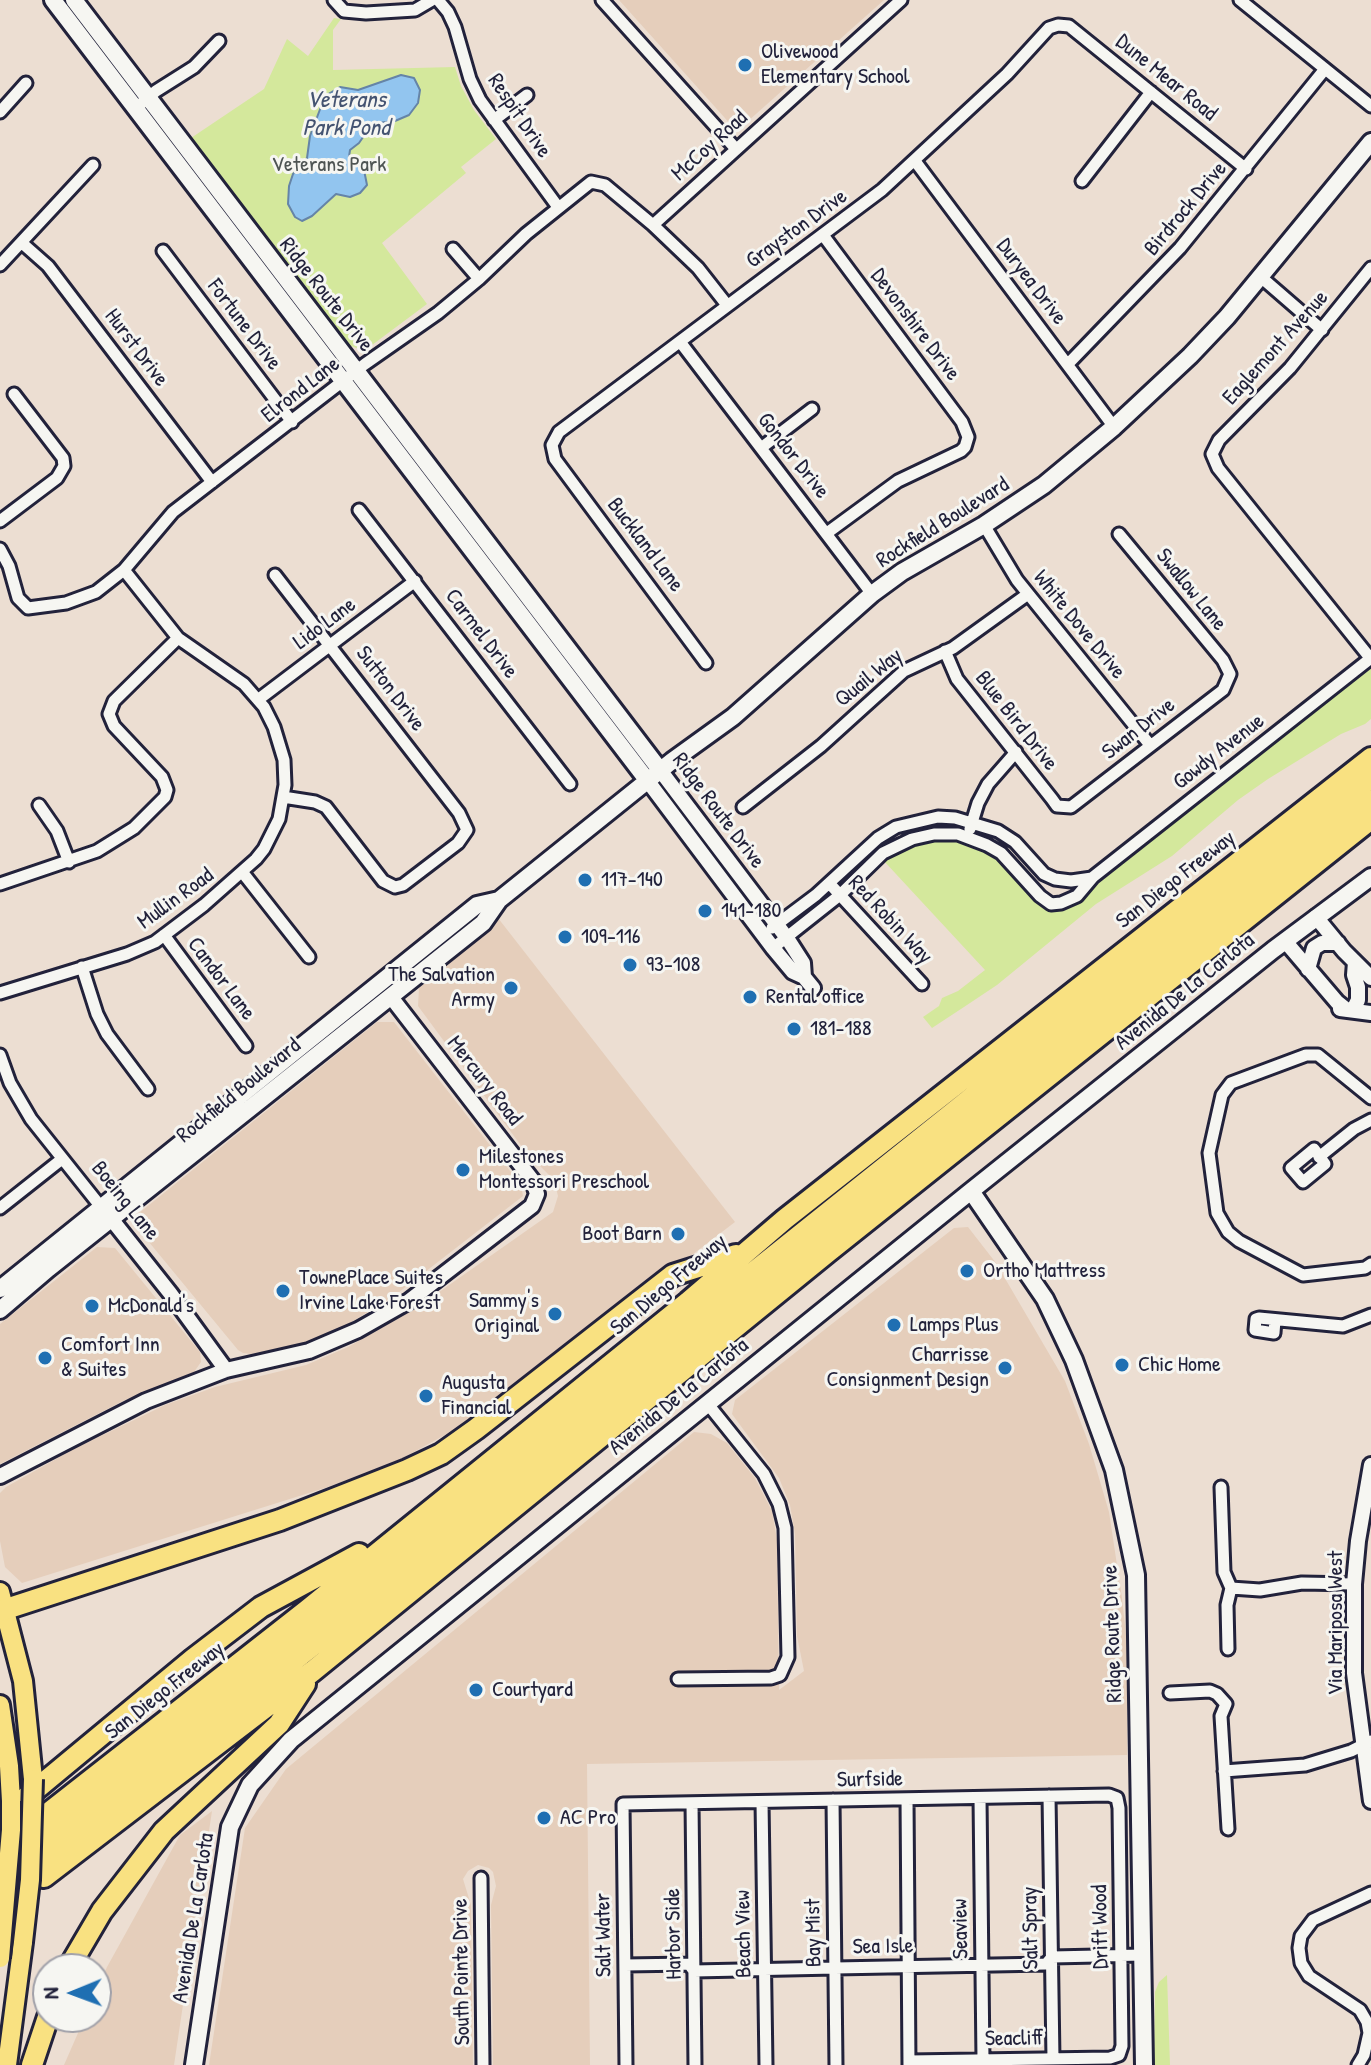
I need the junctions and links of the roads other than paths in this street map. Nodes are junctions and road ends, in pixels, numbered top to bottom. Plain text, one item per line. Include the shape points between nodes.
1 (53, 0) edge
2 (334, 0) edge
3 (435, 0) edge
4 (602, 0) edge
5 (901, 0) edge
6 (1240, 0) edge
7 (75, 5) edge
8 (1058, 25) joint
9 (219, 41) dead end
10 (1325, 69) junction
11 (26, 83) dead end
12 (1151, 92) junction
13 (527, 95) dead end
14 (142, 104) junction
15 (1371, 106) edge
16 (0, 112) edge
17 (494, 120) junction
18 (1371, 142) edge
19 (736, 149) junction
20 (915, 161) junction
21 (93, 165) dead end
22 (1246, 169) junction
23 (1082, 181) dead end
24 (558, 207) junction
25 (653, 225) junction
26 (823, 235) junction
27 (22, 243) junction
28 (453, 249) dead end
29 (163, 251) dead end
30 (0, 265) edge
31 (1370, 271) edge
32 (1262, 278) junction
33 (479, 279) junction
34 (727, 305) junction
35 (1322, 330) junction
36 (681, 343) junction
37 (1068, 364) junction
38 (351, 376) junction
39 (14, 394) dead end
40 (812, 409) dead end
41 (292, 422) junction
42 (1114, 427) junction
43 (761, 448) junction
44 (552, 452) joint
45 (212, 482) junction
46 (359, 510) dead end
47 (0, 521) edge
48 (984, 525) junction
49 (827, 533) junction
50 (1119, 534) dead end
51 (0, 549) edge
52 (124, 570) junction
53 (275, 575) dead end
54 (415, 581) junction
55 (872, 594) junction
56 (1028, 594) junction
57 (178, 638) junction
58 (331, 645) junction
59 (945, 651) junction
60 (1371, 658) edge
61 (706, 663) dead end
62 (1230, 674) joint
63 (259, 699) junction
64 (1150, 745) junction
65 (1016, 752) junction
66 (1371, 758) edge
67 (654, 775) junction
68 (1371, 778) edge
69 (570, 784) dead end
70 (283, 797) junction
71 (1371, 801) edge
72 (39, 805) dead end
73 (743, 807) dead end
74 (1064, 808) joint
75 (1371, 819) edge
76 (972, 822) junction
77 (968, 836) junction
78 (69, 862) junction
79 (243, 873) junction
80 (1093, 877) junction
81 (1371, 877) edge
82 (829, 883) junction
83 (0, 884) edge
84 (840, 895) junction
85 (499, 900) junction
86 (1316, 917) junction
87 (777, 925) junction
88 (164, 935) junction
89 (763, 935) junction
90 (787, 938) junction
91 (1285, 941) junction
92 (1338, 943) junction
93 (773, 948) junction
94 (309, 957) dead end
95 (1355, 962) junction
96 (82, 967) junction
97 (1311, 972) junction
98 (391, 975) junction
99 (1371, 978) edge
100 (922, 984) dead end
101 (0, 993) edge
102 (391, 997) junction
103 (1350, 1010) junction
104 (1371, 1013) edge
105 (246, 1046) dead end
106 (0, 1055) edge
107 (5, 1085) edge
108 (148, 1089) dead end
109 (1371, 1098) edge
110 (1371, 1120) edge
111 (1319, 1157) dead end
112 (62, 1159) junction
113 (971, 1191) junction
114 (0, 1208) edge
115 (107, 1214) junction
116 (744, 1253) junction
117 (1371, 1264) edge
118 (0, 1289) edge
119 (0, 1310) edge
120 (1371, 1315) edge
121 (1275, 1320) dead end
122 (226, 1370) junction
123 (707, 1403) junction
124 (1371, 1465) edge
125 (0, 1476) edge
126 (1221, 1487) dead end
127 (401, 1531) junction
128 (1354, 1584) junction
129 (1231, 1588) junction
130 (2, 1604) edge
131 (1228, 1649) dead end
132 (313, 1671) junction
133 (678, 1679) dead end
134 (1170, 1693) dead end
135 (0, 1705) edge
136 (1366, 1744) edge
137 (1224, 1771) junction
138 (1049, 1796) junction
139 (980, 1798) junction
140 (1117, 1798) joint
141 (907, 1799) junction
142 (833, 1800) junction
143 (1371, 1801) edge
144 (762, 1802) junction
145 (692, 1803) junction
146 (623, 1804) joint
147 (6, 1810) edge
148 (1228, 1829) dead end
149 (0, 1851) edge
150 (0, 1875) edge
151 (481, 1878) dead end
152 (1371, 1893) edge
153 (4, 1906) edge
154 (77, 1953) edge
155 (1143, 1955) junction
156 (1121, 1956) junction
157 (1052, 1957) junction
158 (0, 1958) edge
159 (625, 1965) junction
160 (982, 1965) junction
161 (908, 1967) junction
162 (835, 1968) junction
163 (764, 1970) junction
164 (694, 1971) junction
165 (43, 2033) edge
166 (1370, 2033) edge
167 (1119, 2055) joint
168 (1053, 2059) junction
169 (983, 2060) junction
170 (909, 2063) edge
171 (7, 2065) edge
172 (32, 2065) edge
173 (194, 2065) edge
174 (483, 2065) edge
175 (626, 2065) edge
176 (695, 2065) edge
177 (766, 2065) edge
178 (836, 2065) edge
179 (1144, 2065) edge
180 (1358, 2065) edge

1 - 7 main road, Ridge Route Drive
2 - 3 street via 344,11 362,13 415,10
3 - 17 street, Respit Drive via 448,12 470,79
4 - 19 street
5 - 19 street, McCoy Road
6 - 10 street
7 - 14 main road, Ridge Route Drive
8 - 12 street, Dune Mear Road via 1079,33
8 - 20 street, Grayston Drive via 1049,28
9 - 14 street via 194,67
10 - 15 street
10 - 22 street, Birdrock Drive
11 - 16 street
12 - 22 street, Dune Mear Road
12 - 23 street
13 - 17 street
14 - 38 main road, Ridge Route Drive
17 - 24 street, Respit Drive
18 - 32 main road, Rockfield Boulevard
19 - 25 street, McCoy Road
20 - 26 street, Grayston Drive
20 - 37 street, Duryea Drive
21 - 27 street
22 - 37 street, Birdrock Drive via 1154,278
24 - 25 street, Elrond Lane via 591,182 605,185
24 - 33 street, Elrond Lane
25 - 34 street
26 - 34 street, Grayston Drive
26 - 49 street, Devonshire Drive via 967,433 961,451 898,481
27 - 30 street
27 - 45 street, Hurst Drive via 48,266
28 - 33 street
29 - 41 street, Fortune Drive
31 - 35 street, Eaglemont Avenue
32 - 35 street
32 - 42 main road, Rockfield Boulevard
33 - 38 street, Elrond Lane
34 - 36 street, Grayston Drive
35 - 60 street, Eaglemont Avenue via 1219,440 1212,454
36 - 43 street, Gondor Drive
36 - 44 street, Grayston Drive via 559,432
37 - 42 street, Duryea Drive
38 - 41 street, Elrond Lane
38 - 67 main road, Ridge Route Drive
39 - 47 street via 64,466 57,478
40 - 43 street
41 - 45 street, Elrond Lane
42 - 48 main road, Rockfield Boulevard via 1044,485
43 - 49 street, Gondor Drive
44 - 61 street, Buckland Lane
45 - 52 street, Elrond Lane via 173,512
46 - 54 street, Carmel Drive
48 - 55 main road, Rockfield Boulevard
48 - 56 street, White Dove Drive
49 - 55 street, Gondor Drive
50 - 62 street, Swallow Lane
51 - 52 street, Elrond Lane via 18,598 28,608 83,598
52 - 57 street
53 - 58 street, Sutton Drive
54 - 58 street, Lido Lane
54 - 69 street, Carmel Drive
55 - 67 main road, Rockfield Boulevard via 733,717
56 - 59 street, Quail Way
56 - 64 street, White Dove Drive
57 - 63 street
57 - 78 street via 114,701 109,714 162,777 167,790 162,802 134,828
58 - 63 street, Lido Lane
58 - 70 street, Sutton Drive via 467,830 458,843 395,887 383,881 326,807
59 - 65 street, Blue Bird Drive via 957,679
59 - 73 street, Quail Way via 904,671
60 - 80 street, Gowdy Avenue
62 - 64 street, Swan Drive via 1223,690
63 - 70 street, Mullin Road via 284,760
64 - 74 street, Swan Drive
65 - 74 street, Blue Bird Drive via 1057,806
65 - 76 street via 988,784
66 - 116 highway, San Diego Freeway
67 - 85 main road, Rockfield Boulevard
67 - 87 street, Ridge Route Drive
67 - 89 street, Ridge Route Drive
68 - 150 highway
70 - 79 street, Mullin Road via 270,838
71 - 153 highway
72 - 78 street
75 - 132 highway
76 - 77 street
76 - 80 street via 1007,837 1055,879
76 - 82 street via 938,817 896,827 861,851
77 - 80 street, Gowdy Avenue via 1001,853 1051,904 1077,896
77 - 84 street, Gowdy Avenue via 934,834 900,844 883,853
78 - 83 street
79 - 88 street, Mullin Road
79 - 94 street
81 - 86 main road, Avenida De La Carlota
82 - 84 street, Red Robin Way
82 - 87 street
84 - 90 street, Gowdy Avenue
84 - 100 street, Red Robin Way
85 - 98 main road, Rockfield Boulevard via 477,905
85 - 102 main road, Rockfield Boulevard via 483,923
86 - 91 main road, Avenida De La Carlota
86 - 92 street
87 - 89 street
87 - 90 street, Ridge Route Drive
88 - 96 street, Mullin Road via 127,954
88 - 105 street, Candor Lane
89 - 93 street, Ridge Route Drive
90 - 93 street, Gowdy Avenue
90 - 93 street, Ridge Route Drive via 809,982
91 - 97 street
91 - 113 main road, Avenida De La Carlota
92 - 95 street
92 - 97 street via 1314,948
95 - 99 street
95 - 103 street via 1358,1000
96 - 101 street, Mullin Road
96 - 108 street via 107,1034
97 - 103 street via 1326,999 1336,1008
98 - 102 main road
98 - 115 main road, Rockfield Boulevard
102 - 115 main road, Rockfield Boulevard
102 - 122 street, Mercury Road via 533,1181 537,1194 532,1206 383,1317 309,1351
103 - 104 street
106 - 107 street, Boeing Lane
107 - 112 street, Boeing Lane
109 - 117 street via 1318,1055 1306,1055 1231,1083 1222,1095 1209,1153 1217,1213 1239,1241 1303,1275
110 - 111 street
112 - 114 street
112 - 115 street, Boeing Lane
113 - 123 main road, Avenida De La Carlota
113 - 155 main road, Ridge Route Drive via 1049,1307 1090,1397 1117,1483 1136,1575
115 - 118 main road, Rockfield Boulevard
115 - 119 main road, Rockfield Boulevard
115 - 122 street, Boeing Lane
116 - 127 highway, San Diego Freeway
116 - 130 highway via 673,1275 441,1454 280,1520
120 - 121 street via 1343,1326
122 - 125 street via 146,1401
123 - 133 street via 764,1474 779,1504 786,1541 788,1657 780,1675 771,1678
123 - 173 main road, Avenida De La Carlota via 291,1740 259,1773 234,1813 226,1842
124 - 128 street, Via Mariposa West
126 - 129 street via 1224,1572
127 - 147 highway via 261,1607
127 - 149 highway, San Diego Freeway
128 - 129 street
128 - 136 street, Via Mariposa West via 1354,1673
129 - 131 street
130 - 171 main road, bridge via 23,1681 33,1779 30,1880
132 - 153 highway
132 - 154 highway via 279,1724 164,1831 102,1911
134 - 137 street via 1210,1691 1226,1704 1221,1716
135 - 147 main road via 9,1766
136 - 137 street via 1305,1765
136 - 143 street, Via Mariposa West
137 - 148 street
138 - 139 street, Surfside
138 - 140 street, Surfside
138 - 157 street, Salt Spray
139 - 141 street, Surfside
139 - 160 street, Seaview
140 - 156 street, Drift Wood
141 - 142 street, Surfside
141 - 161 street
142 - 144 street, Surfside
142 - 162 street, Bay Mist
144 - 145 street, Surfside
144 - 163 street, Beach View
145 - 146 street, Surfside
145 - 164 street, Harbor Side
146 - 159 street, Salt Water
147 - 158 main road, bridge via 11,1830
151 - 174 street, South Pointe Drive
152 - 166 street via 1313,1920 1299,1948 1309,1976 1360,2010
155 - 156 street, Sea Isle
155 - 179 main road, Ridge Route Drive
156 - 157 street, Sea Isle
156 - 167 street, Drift Wood
157 - 160 street, Sea Isle via 1046,1964
157 - 168 street, Salt Spray
159 - 164 street, Sea Isle via 689,1964
159 - 175 street, Salt Water
160 - 161 street, Sea Isle
160 - 169 street, Seaview
161 - 162 street, Sea Isle
161 - 170 street
162 - 163 street, Sea Isle
162 - 178 street, Bay Mist
163 - 164 street, Sea Isle
163 - 177 street, Beach View
164 - 176 street, Harbor Side
165 - 172 highway
166 - 180 street
167 - 168 street, Seacliff
168 - 169 street, Seacliff
169 - 170 street, Seacliff

